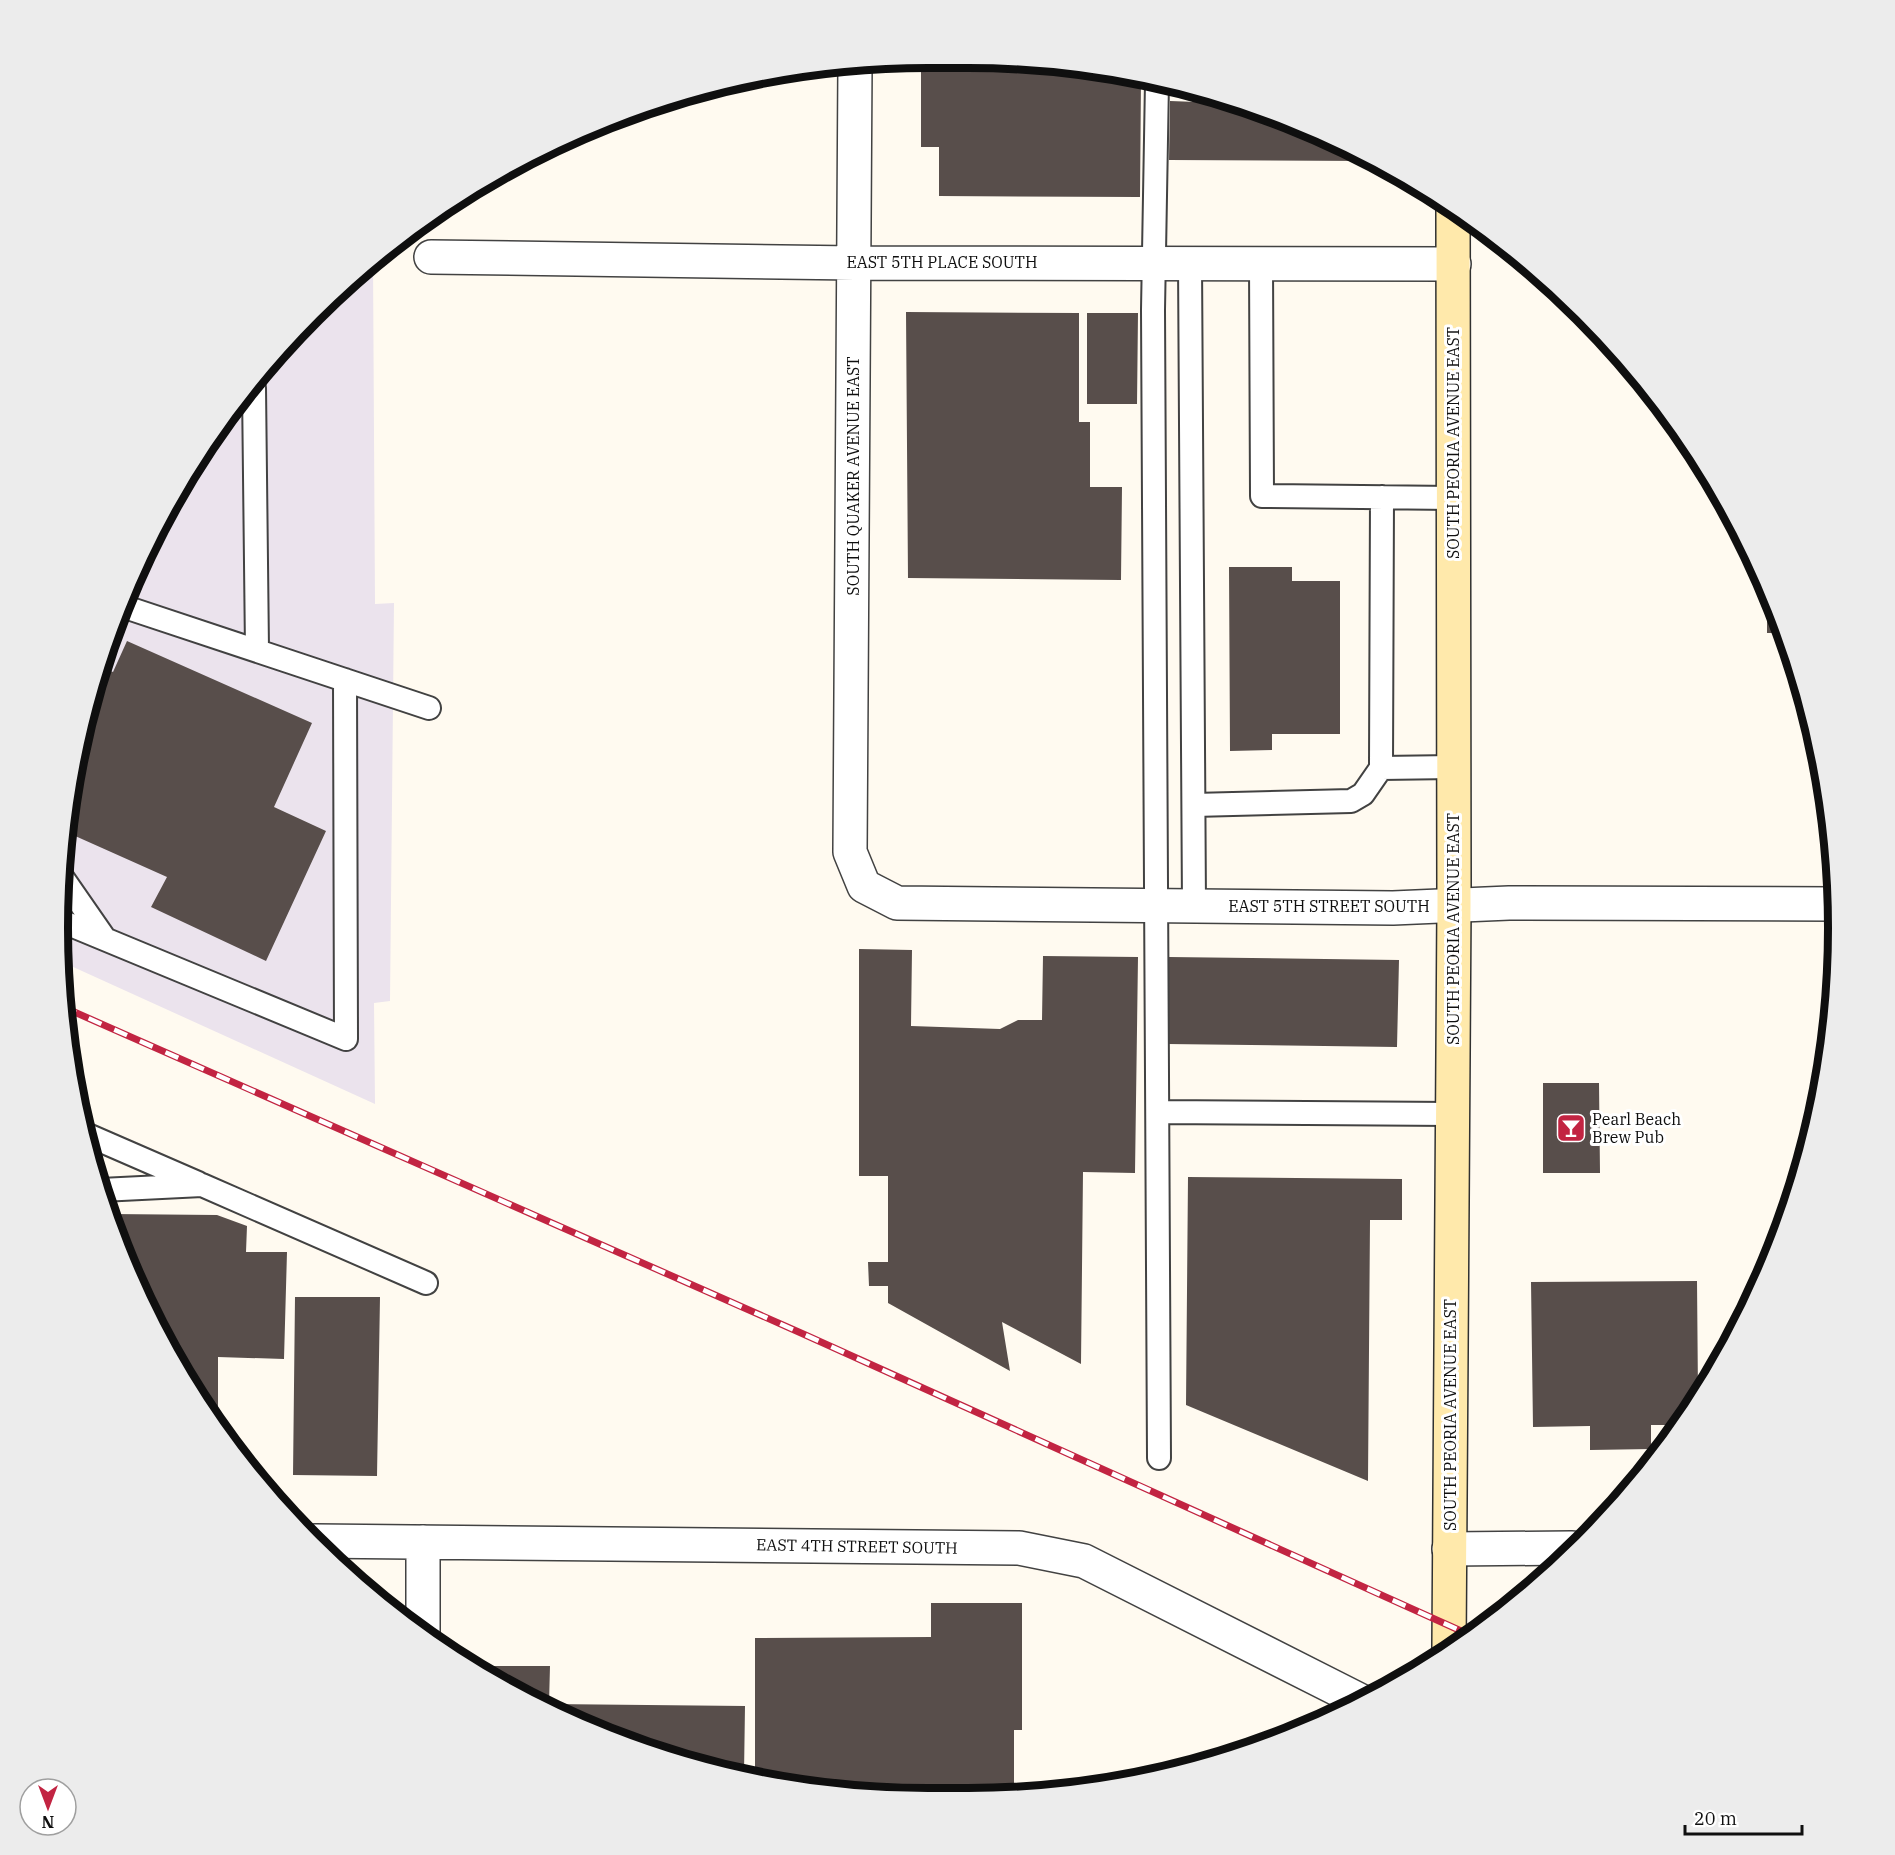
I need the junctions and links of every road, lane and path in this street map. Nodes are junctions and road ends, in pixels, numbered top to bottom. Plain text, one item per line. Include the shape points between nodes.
1 (855, 71) edge
2 (1157, 89) edge
3 (1453, 218) edge
4 (431, 257) dead end
5 (1190, 262) junction
6 (855, 263) junction
7 (1154, 263) junction
8 (1261, 263) junction
9 (1454, 264) junction
10 (254, 393) edge
11 (1382, 497) junction
12 (1453, 498) junction
13 (129, 608) edge
14 (257, 650) junction
15 (345, 680) junction
16 (429, 708) dead end
17 (1454, 767) junction
18 (1381, 768) junction
19 (1194, 806) junction
20 (864, 886) joint
21 (69, 887) edge
22 (1827, 904) edge
23 (1454, 905) junction
24 (1156, 906) junction
25 (1194, 906) junction
26 (68, 924) edge
27 (105, 939) junction
28 (1158, 1112) junction
29 (1452, 1114) junction
30 (94, 1138) edge
31 (202, 1185) junction
32 (109, 1190) edge
33 (426, 1282) dead end
34 (1159, 1458) dead end
35 (324, 1541) edge
36 (423, 1542) junction
37 (1563, 1548) edge
38 (1449, 1549) junction
39 (423, 1624) edge
40 (1449, 1640) edge
41 (1352, 1697) edge

1 - 6 street, SOUTH QUAKER AVENUE EAST
2 - 7 lane
3 - 9 main road, SOUTH PEORIA AVENUE EAST
4 - 6 street, EAST 5TH PLACE SOUTH
5 - 7 street, EAST 5TH PLACE SOUTH
5 - 8 street, EAST 5TH PLACE SOUTH
5 - 19 lane
6 - 7 street, EAST 5TH PLACE SOUTH
6 - 20 street, SOUTH QUAKER AVENUE EAST via 850,852
7 - 24 lane
8 - 9 street, EAST 5TH PLACE SOUTH
8 - 11 lane via 1262,496
9 - 12 main road, SOUTH PEORIA AVENUE EAST
10 - 14 lane
11 - 12 lane
11 - 18 lane
12 - 17 main road, SOUTH PEORIA AVENUE EAST
13 - 14 lane
14 - 15 lane
15 - 16 lane
15 - 27 lane via 346,1039
17 - 18 lane
17 - 23 main road, SOUTH PEORIA AVENUE EAST
18 - 19 lane via 1363,794 1351,801
19 - 25 lane
20 - 24 street, EAST 5TH STREET SOUTH via 897,903
21 - 27 lane
22 - 23 street, EAST 5TH STREET SOUTH
23 - 25 street, EAST 5TH STREET SOUTH
23 - 29 main road, SOUTH PEORIA AVENUE EAST
24 - 25 street, EAST 5TH STREET SOUTH
24 - 28 lane
26 - 27 lane
28 - 29 lane
28 - 34 lane
29 - 38 main road, SOUTH PEORIA AVENUE EAST
30 - 31 lane
31 - 32 lane
31 - 33 lane
35 - 36 street, EAST 4TH STREET SOUTH
36 - 39 street
36 - 41 street, EAST 4TH STREET SOUTH via 1019,1548 1084,1561
37 - 38 street
38 - 40 main road, SOUTH PEORIA AVENUE EAST

